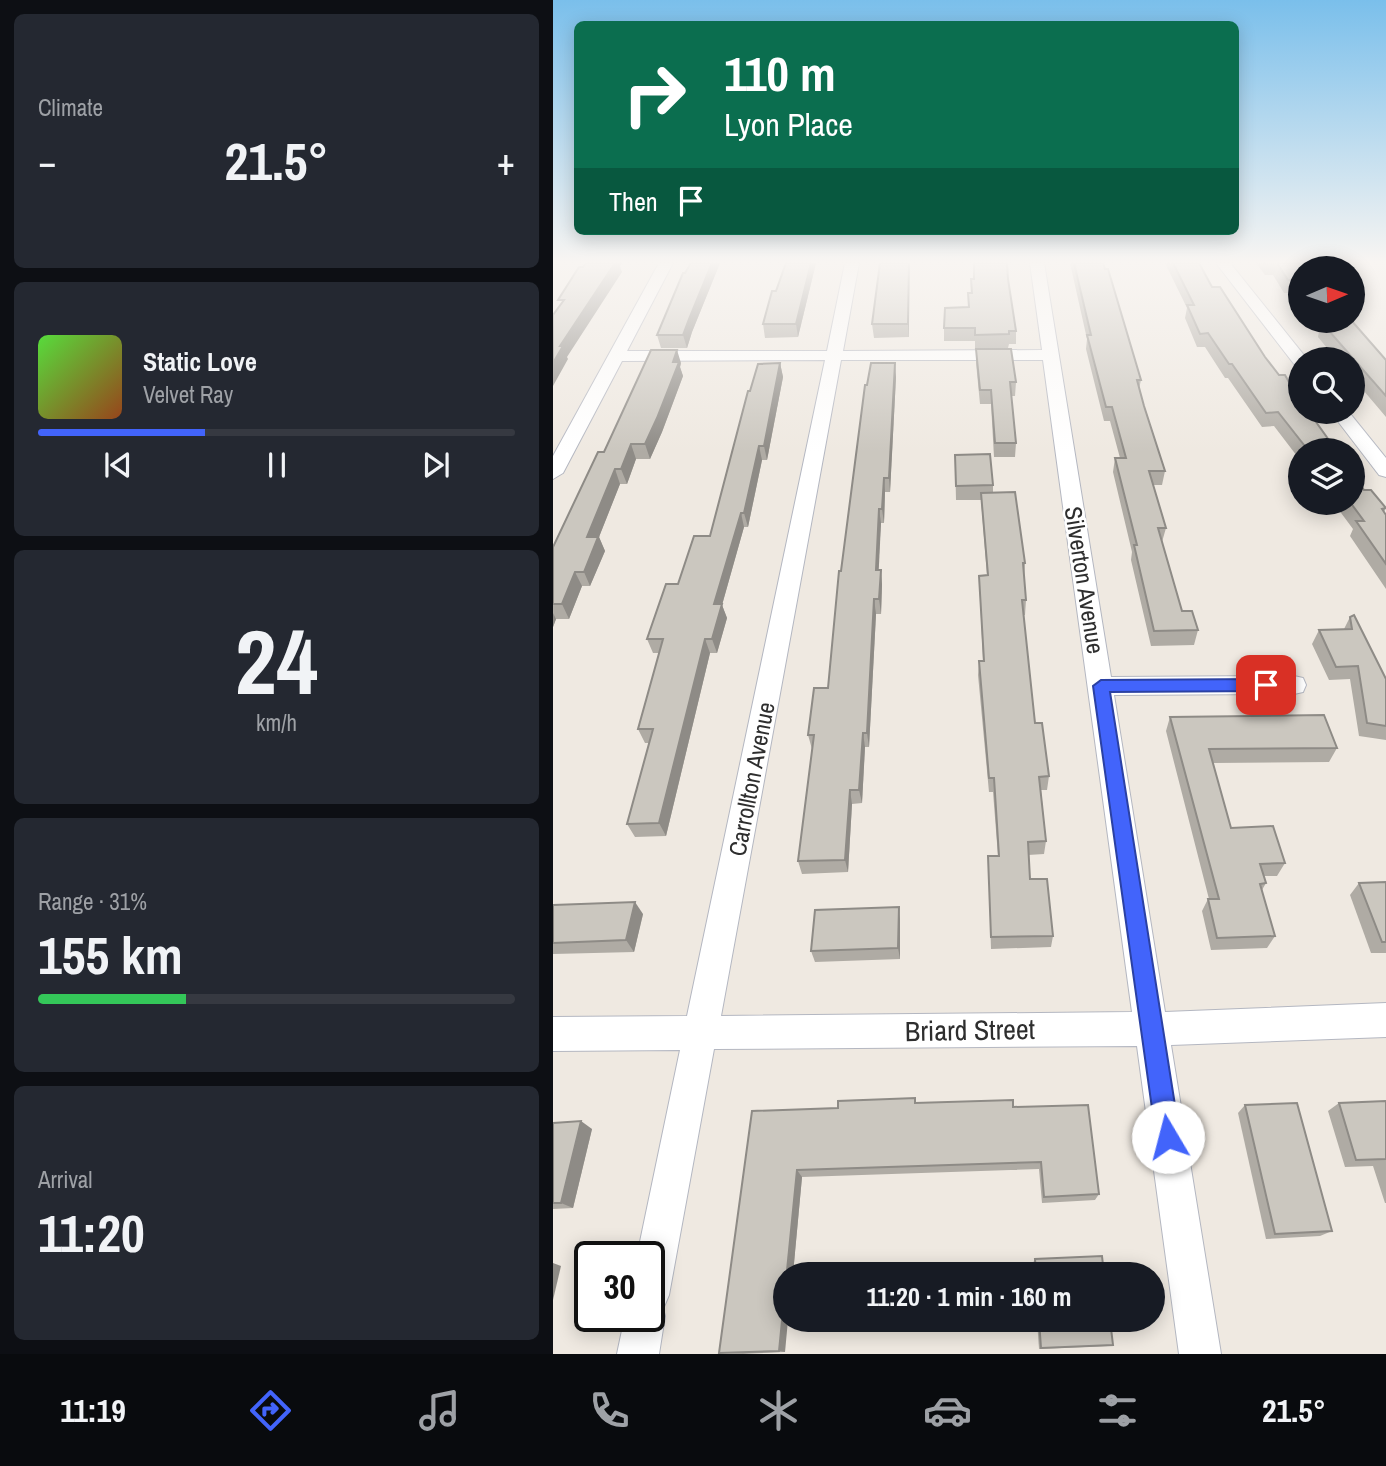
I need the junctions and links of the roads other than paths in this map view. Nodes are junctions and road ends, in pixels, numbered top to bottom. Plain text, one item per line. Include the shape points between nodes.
1 (632, 326) edge
2 (840, 326) edge
3 (1047, 326) edge
4 (1273, 326) edge
5 (1289, 347) edge
6 (1051, 355) junction
7 (616, 356) junction
8 (834, 356) junction
9 (1349, 424) edge
10 (1386, 471) edge
11 (553, 473) edge
12 (1294, 685) dead end
13 (1101, 686) junction
14 (1386, 1020) edge
15 (1152, 1028) junction
16 (701, 1033) junction
17 (553, 1034) edge
18 (660, 1241) edge
19 (642, 1332) edge
20 (638, 1354) edge
21 (1200, 1354) edge

1 - 7 street
2 - 8 street, Carrollton Avenue
3 - 6 street, Silverton Avenue
4 - 5 street
6 - 8 street
6 - 13 street, Silverton Avenue
7 - 8 street
7 - 11 street
8 - 16 street, Carrollton Avenue
9 - 10 street
12 - 13 street
13 - 15 street, Silverton Avenue
14 - 15 street, Briard Street
15 - 16 street, Briard Street
15 - 21 street, Silverton Avenue
16 - 17 street, Briard Street
16 - 18 street, Carrollton Avenue
19 - 20 street

